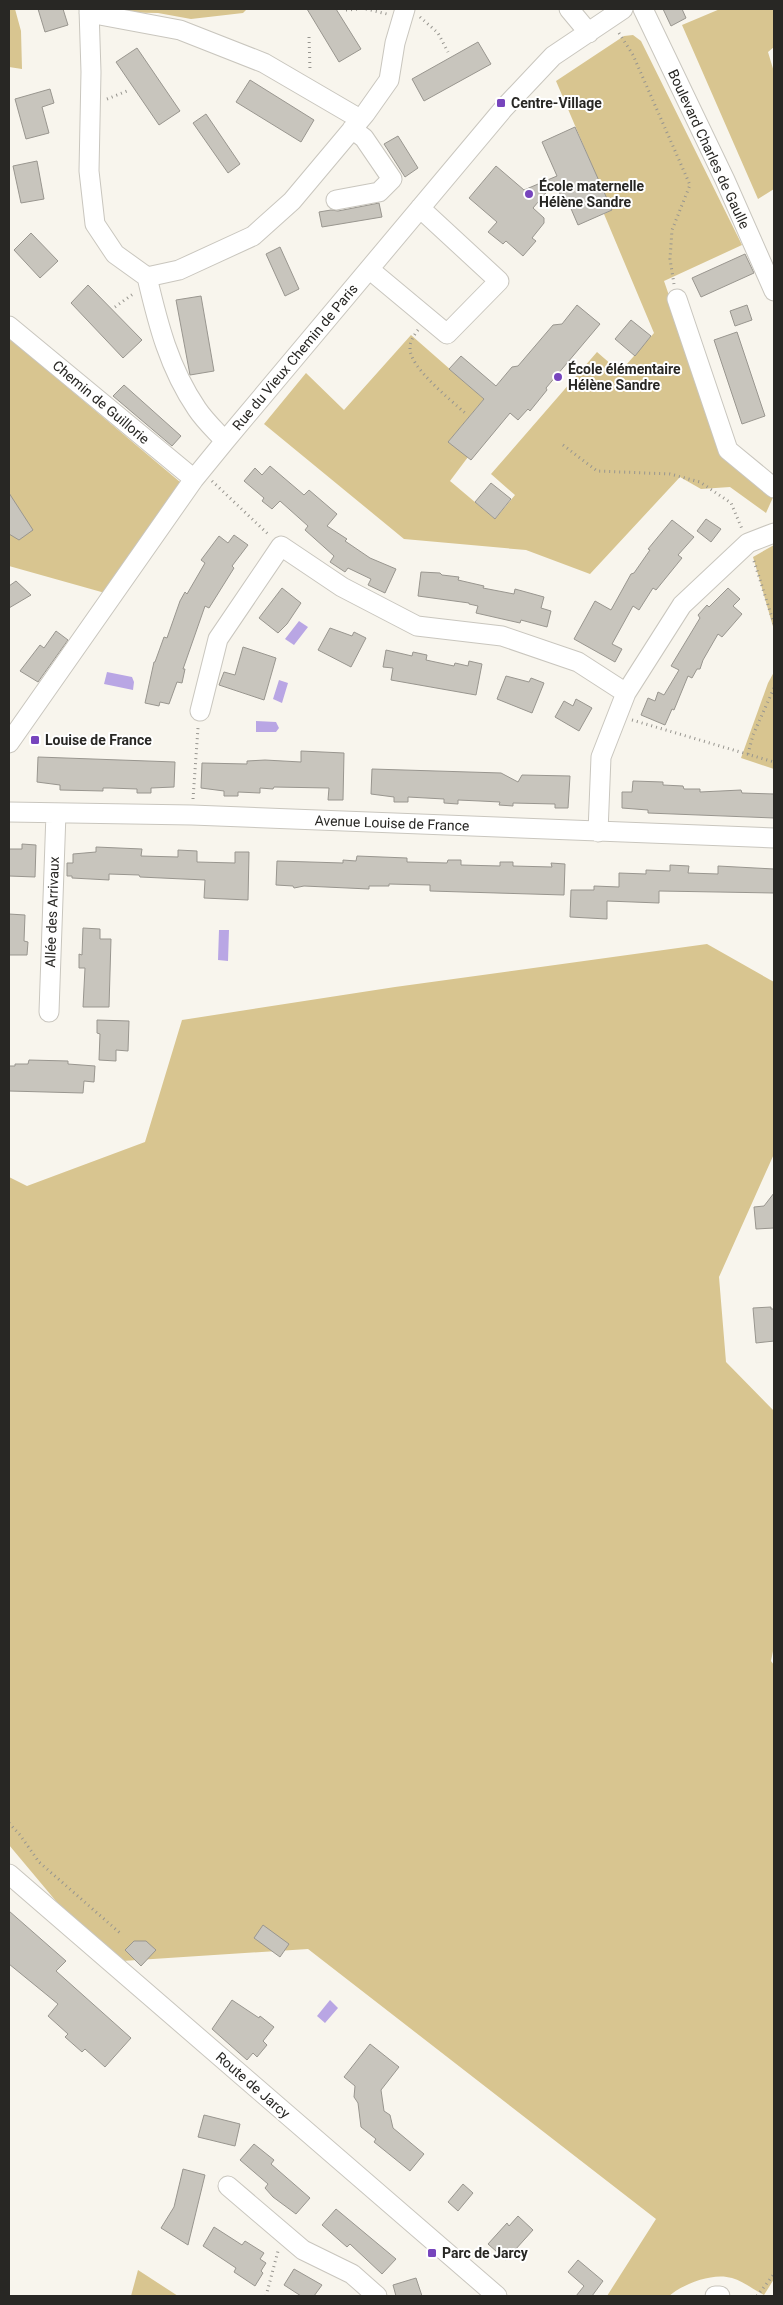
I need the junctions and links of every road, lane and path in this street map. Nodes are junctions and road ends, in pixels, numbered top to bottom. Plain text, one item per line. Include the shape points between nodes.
1 (361, 9) edge
2 (569, 9) edge
3 (643, 9) edge
4 (346, 10) edge
5 (89, 11) edge
6 (411, 12) edge
7 (617, 14) edge
8 (589, 33) junction
9 (309, 37) dead end
10 (448, 52) dead end
11 (311, 90) junction
12 (356, 124) junction
13 (336, 200) dead end
14 (420, 208) junction
15 (369, 269) junction
16 (147, 277) junction
17 (774, 291) edge
18 (677, 299) joint
19 (428, 318) junction
20 (9, 326) edge
21 (465, 413) dead end
22 (225, 441) junction
23 (563, 445) dead end
24 (197, 475) junction
25 (774, 488) edge
26 (774, 533) edge
27 (748, 543) junction
28 (281, 546) junction
29 (774, 624) edge
30 (774, 688) edge
31 (626, 693) junction
32 (200, 711) joint
33 (617, 715) junction
34 (9, 743) edge
35 (748, 754) junction
36 (774, 762) edge
37 (9, 812) edge
38 (56, 812) junction
39 (192, 815) junction
40 (598, 832) junction
41 (774, 838) edge
42 (49, 1012) dead end
43 (9, 1823) edge
44 (9, 1874) edge
45 (120, 1932) dead end
46 (228, 2186) dead end
47 (283, 2234) junction
48 (774, 2274) edge
49 (486, 2292) edge
50 (266, 2296) edge
51 (377, 2296) edge
52 (714, 2296) edge
53 (720, 2296) edge
54 (757, 2296) edge

1 - 4 path
2 - 8 street
3 - 17 street, Boulevard Charles de Gaulle
5 - 11 street via 180,30 264,63
5 - 16 street via 89,171 95,224 115,254
6 - 10 path via 438,33
6 - 12 street via 395,43 389,80
7 - 8 street, Rue du Vieux Chemin de Paris
7 - 18 path via 690,185 672,230 670,259
8 - 14 street, Rue du Vieux Chemin de Paris via 554,56 504,108
9 - 11 path
11 - 12 street
12 - 13 street via 392,179 379,192
12 - 16 street via 292,201 253,236 179,270
14 - 15 street, Rue du Vieux Chemin de Paris
14 - 19 street via 499,281 448,334
15 - 19 street
15 - 22 street, Rue du Vieux Chemin de Paris
16 - 22 street via 162,338 175,373 198,411
18 - 25 street via 728,450
19 - 21 path via 413,338 410,349 416,365
20 - 24 street, Chemin de Guillorie
22 - 24 street, Rue du Vieux Chemin de Paris
23 - 27 path via 597,471 670,474 700,482 731,503
24 - 28 path
24 - 34 street, Rue du Vieux Chemin de Paris
26 - 27 street
27 - 29 path
27 - 31 street via 682,605
28 - 31 street via 342,587 417,626 502,636 578,662
28 - 32 street via 218,639
30 - 35 path
31 - 33 street
32 - 39 path
33 - 35 path
33 - 40 street via 601,757
35 - 36 path
37 - 38 street, Avenue Louise de France
38 - 39 street, Avenue Louise de France
38 - 42 street, Allée des Arrivaux
39 - 40 street, Avenue Louise de France
40 - 41 street, Avenue Louise de France
43 - 45 path via 39,1862
44 - 49 street, Route de Jarcy
46 - 47 street
47 - 50 path
47 - 51 street via 303,2250 352,2274
48 - 54 path
52 - 53 street

